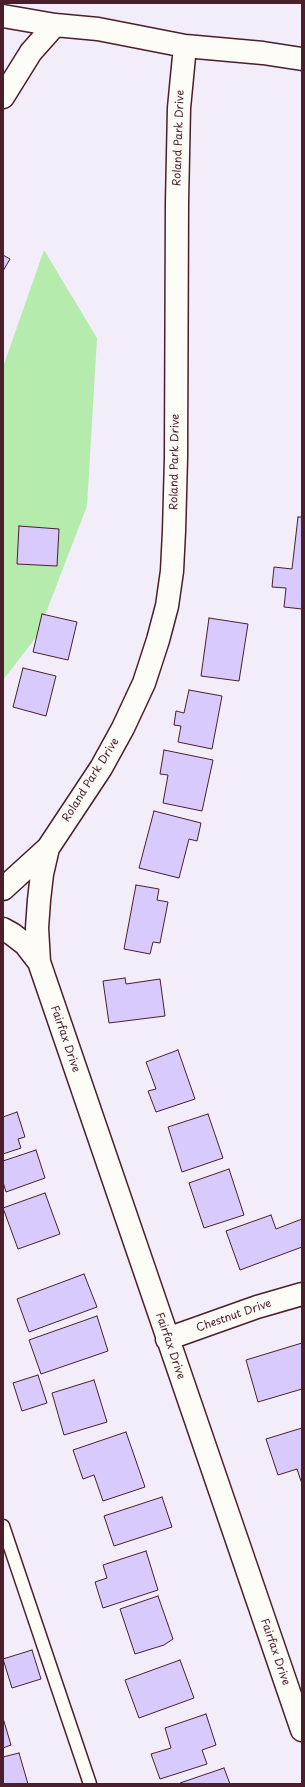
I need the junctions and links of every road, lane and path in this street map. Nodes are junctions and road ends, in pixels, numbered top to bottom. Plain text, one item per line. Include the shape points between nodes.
1 (3, 16) edge
2 (54, 25) junction
3 (185, 46) junction
4 (302, 59) edge
5 (3, 97) edge
6 (48, 848) junction
7 (3, 889) edge
8 (3, 929) edge
9 (39, 962) junction
10 (302, 1294) edge
11 (167, 1339) junction
12 (3, 1526) edge
13 (302, 1730) edge
14 (90, 1784) edge

1 - 2 street
2 - 3 street via 98,29
2 - 5 street via 31,52
3 - 4 street
3 - 6 street, Roland Park Drive via 178,186 174,531 167,606 144,683 123,728 101,768
6 - 7 street, Roland Park Drive
6 - 9 street, Roland Park Drive via 39,900
8 - 9 street via 25,944
9 - 11 street, Fairfax Drive
10 - 11 street, Chestnut Drive
11 - 13 street, Fairfax Drive
12 - 14 lane

